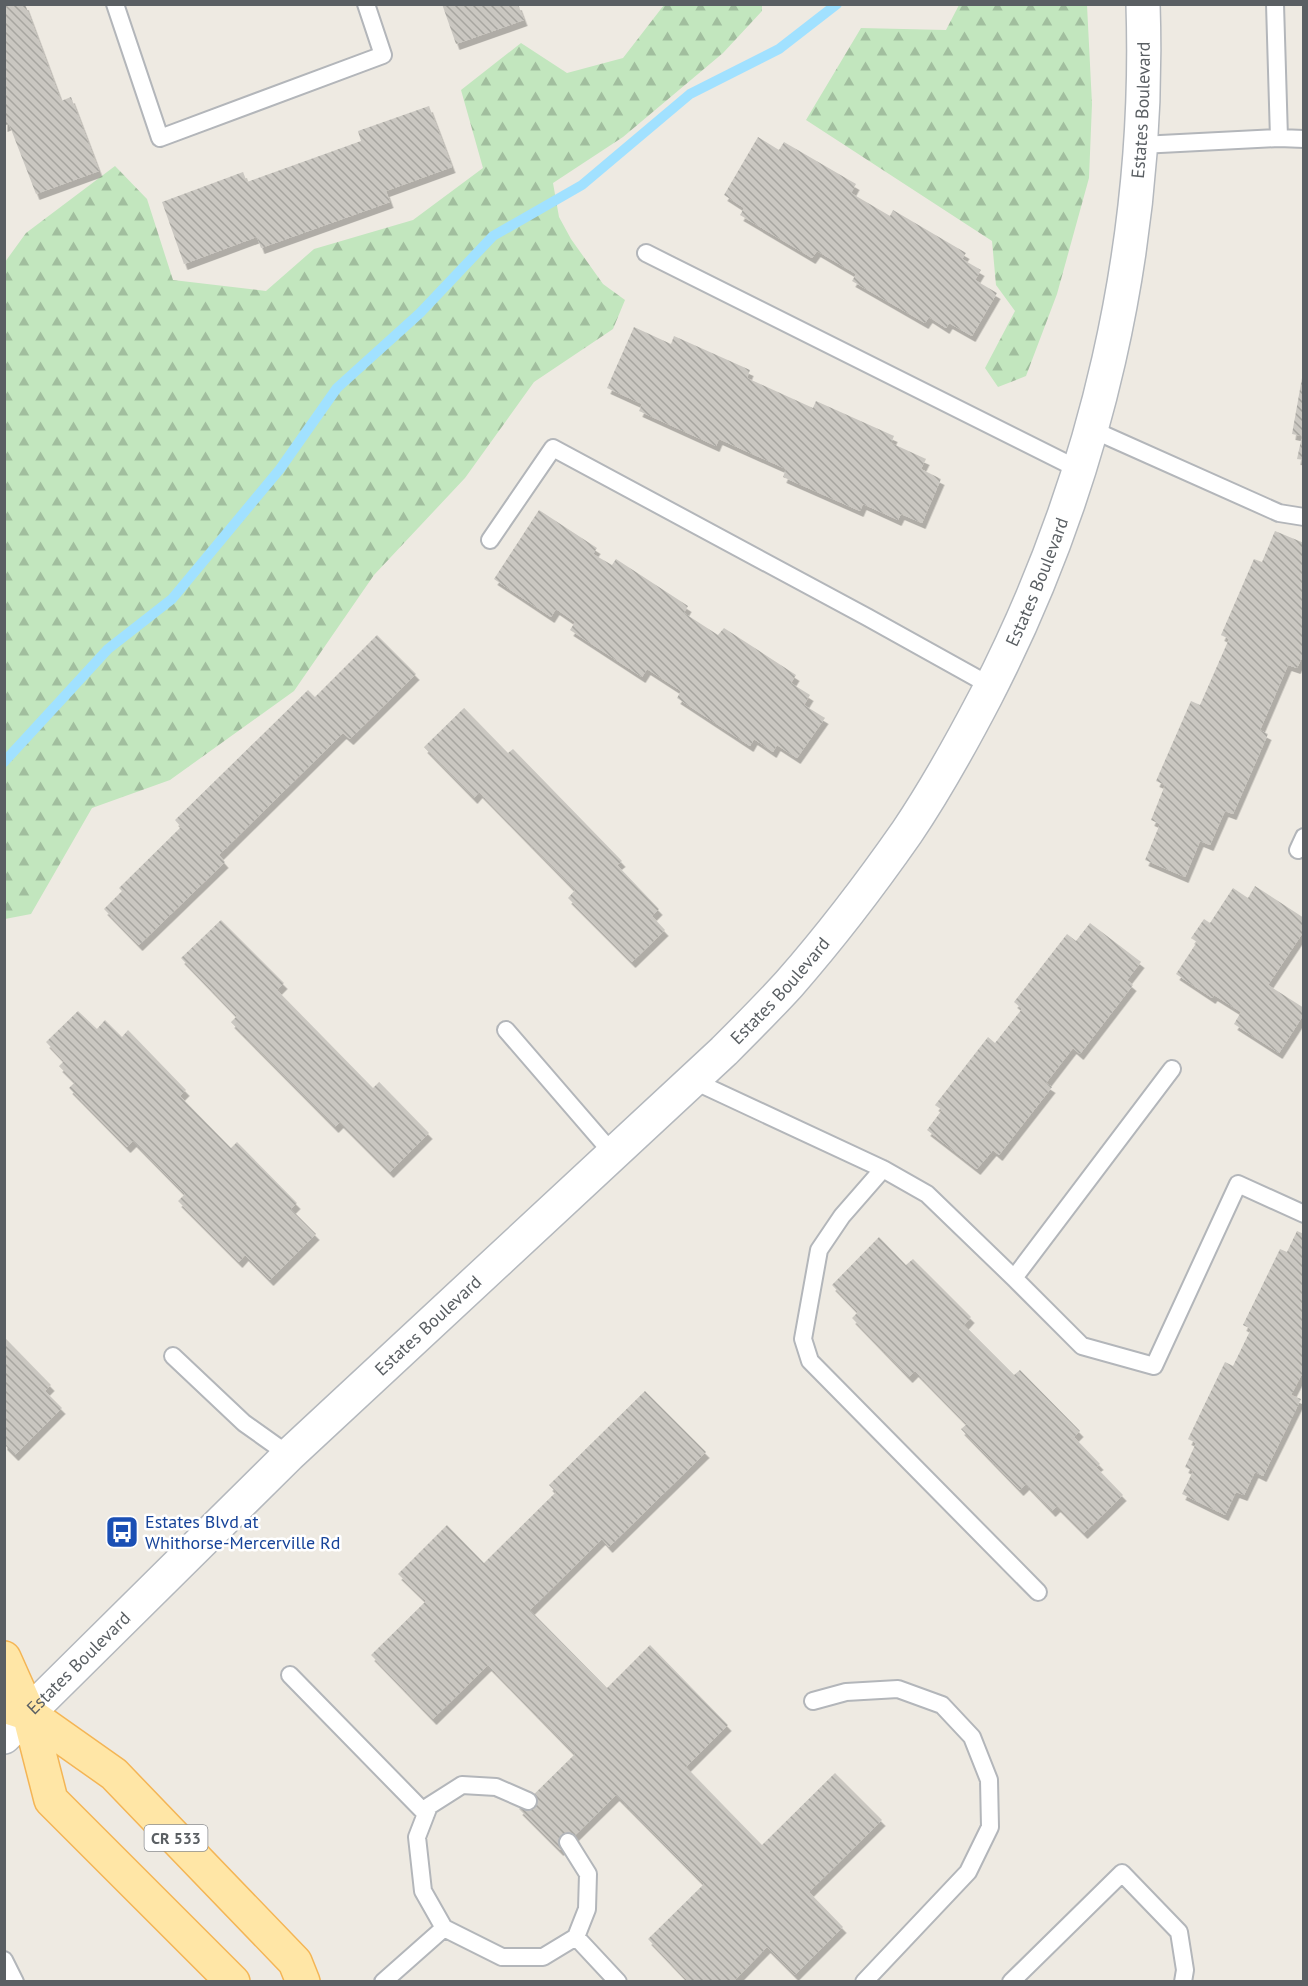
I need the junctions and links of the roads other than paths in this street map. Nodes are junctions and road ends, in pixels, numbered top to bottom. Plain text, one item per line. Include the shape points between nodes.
1 (115, 4) edge
2 (366, 4) edge
3 (1143, 4) edge
4 (1275, 4) edge
5 (1279, 138) junction
6 (1304, 139) edge
7 (1141, 145) junction
8 (646, 253) dead end
9 (1092, 429) junction
10 (1080, 470) junction
11 (1304, 516) edge
12 (490, 540) dead end
13 (991, 686) junction
14 (506, 1030) dead end
15 (1172, 1069) dead end
16 (692, 1080) junction
17 (614, 1155) junction
18 (883, 1169) junction
19 (1304, 1214) edge
20 (1014, 1278) junction
21 (173, 1356) dead end
22 (290, 1455) junction
23 (1038, 1592) dead end
24 (4, 1658) edge
25 (290, 1675) dead end
26 (813, 1701) dead end
27 (17, 1710) edge
28 (4, 1737) edge
29 (528, 1801) dead end
30 (426, 1814) junction
31 (568, 1842) dead end
32 (444, 1928) junction
33 (576, 1937) junction
34 (4, 1960) edge
35 (15, 1982) edge
36 (233, 1982) edge
37 (303, 1982) edge
38 (383, 1982) edge
39 (618, 1982) edge
40 (864, 1982) edge
41 (1011, 1982) edge
42 (1183, 1982) edge

1 - 2 lane via 160,138 383,55
3 - 7 street, Estates Boulevard
4 - 5 lane
5 - 6 lane
5 - 7 lane
7 - 9 street, Estates Boulevard via 1128,266
8 - 10 lane
9 - 10 street, Estates Boulevard
9 - 11 lane via 1279,513
10 - 13 street, Estates Boulevard via 1053,549
12 - 13 lane via 553,448
13 - 16 street, Estates Boulevard via 959,748 908,831 850,910 788,985
14 - 17 lane
15 - 20 lane
16 - 17 street, Estates Boulevard
16 - 18 lane
17 - 22 street, Estates Boulevard
18 - 20 lane via 927,1194
18 - 23 lane via 842,1216 819,1250 803,1339 810,1361
19 - 20 lane via 1238,1184 1154,1366 1082,1346
21 - 22 lane via 244,1423
22 - 27 street, Estates Boulevard
24 - 27 main road
25 - 30 lane
26 - 40 lane via 846,1692 898,1689 942,1705 972,1737 989,1780 990,1827 968,1872
27 - 28 street, Estates Boulevard
27 - 36 main road via 51,1800
27 - 37 main road, CR 533 via 114,1774 295,1962
29 - 30 lane via 496,1787 462,1785 429,1806
30 - 32 lane via 417,1837 423,1892
31 - 33 lane via 588,1874 587,1909
32 - 33 lane via 502,1957 543,1956
32 - 38 lane
33 - 39 lane
34 - 35 lane
41 - 42 lane via 1122,1873 1179,1932

